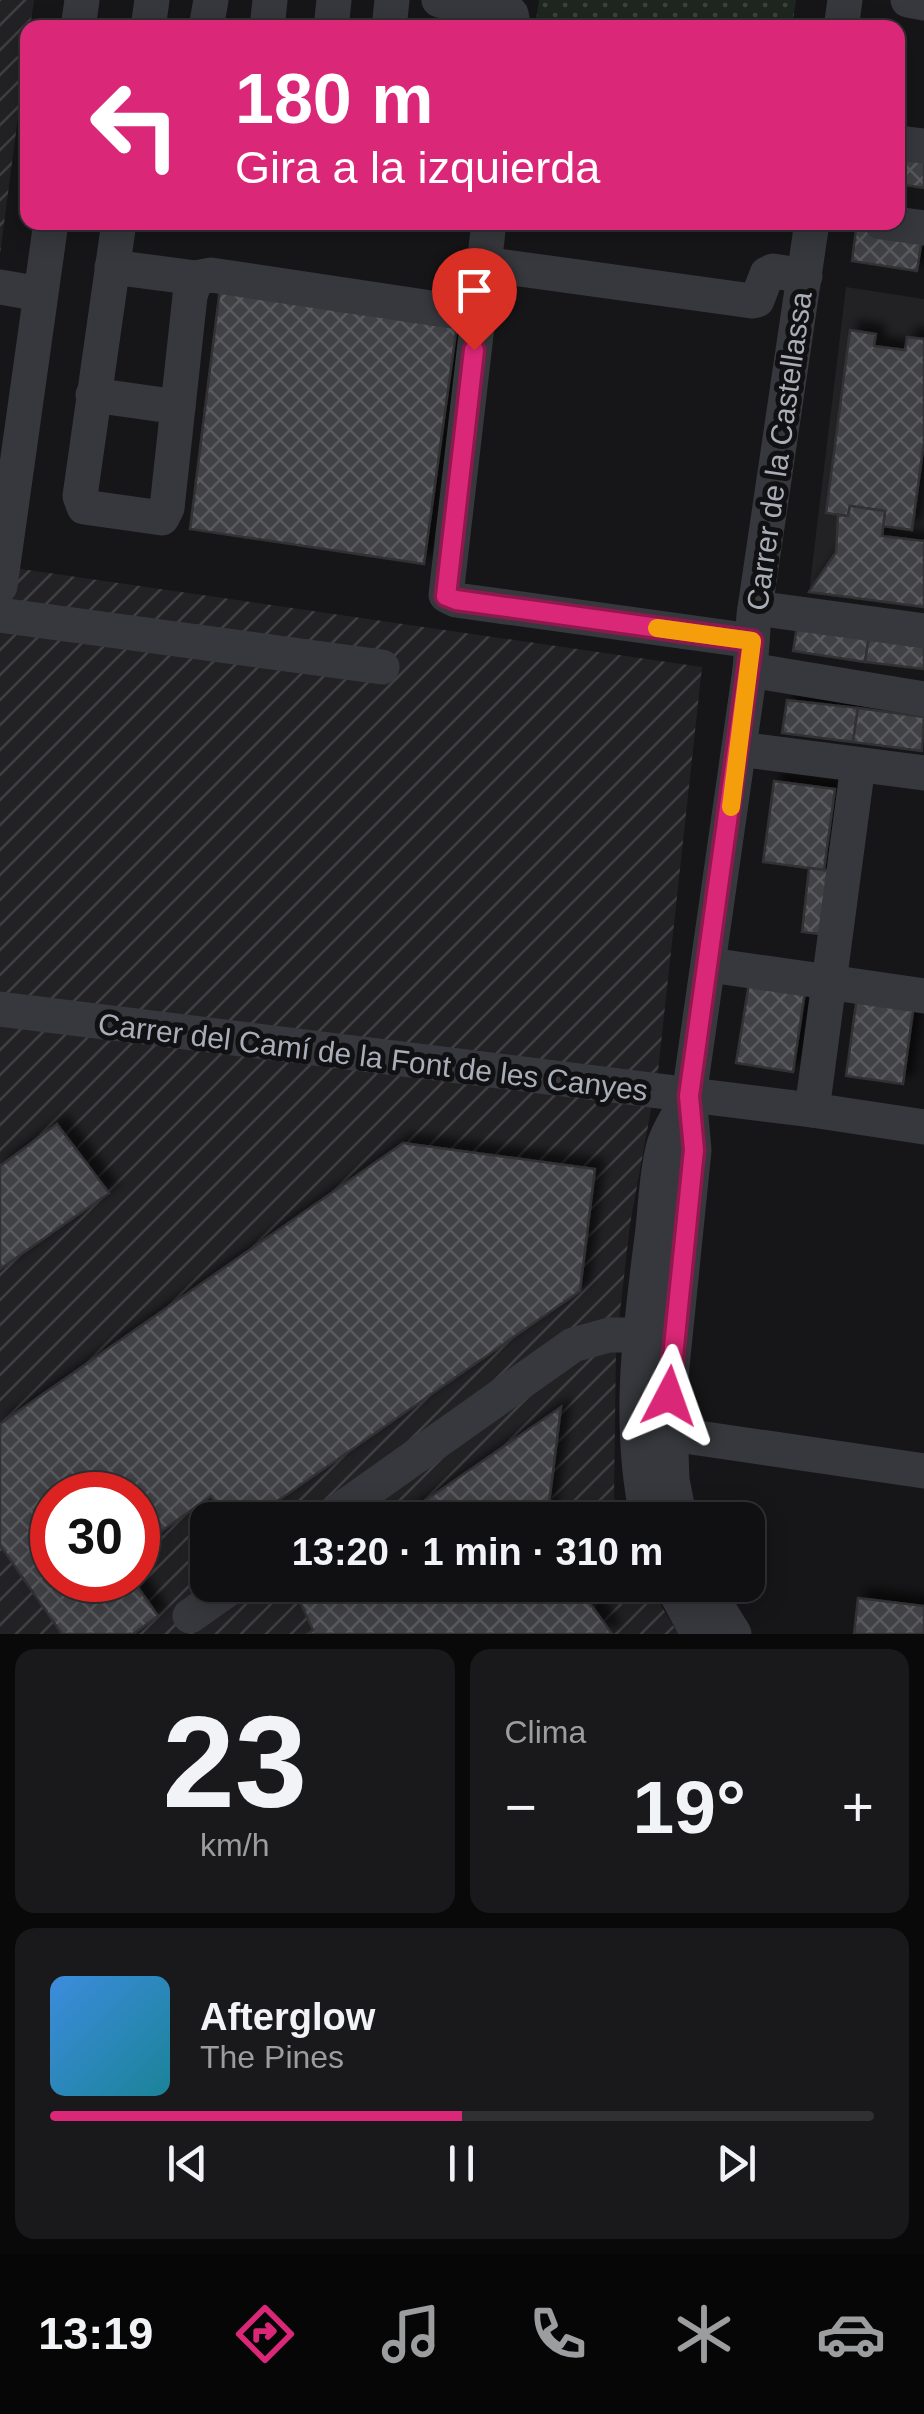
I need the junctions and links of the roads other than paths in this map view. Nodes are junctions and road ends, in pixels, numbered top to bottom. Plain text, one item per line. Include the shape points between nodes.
1 (908, 0) edge
2 (924, 2) edge
3 (447, 10) edge
4 (515, 20) edge
5 (49, 230) edge
6 (118, 230) edge
7 (488, 230) edge
8 (811, 230) edge
9 (484, 264) junction
10 (112, 268) junction
11 (804, 276) junction
12 (196, 278) junction
13 (0, 287) edge
14 (40, 294) junction
15 (478, 315) junction
16 (93, 395) junction
17 (178, 407) junction
18 (0, 586) edge
19 (0, 615) edge
20 (924, 631) edge
21 (752, 639) junction
22 (382, 667) dead end
23 (924, 699) edge
24 (739, 749) junction
25 (858, 764) junction
26 (924, 773) edge
27 (710, 965) junction
28 (830, 982) junction
29 (924, 996) edge
30 (0, 1010) edge
31 (689, 1096) junction
32 (812, 1110) junction
33 (923, 1120) edge
34 (640, 1335) junction
35 (671, 1434) junction
36 (924, 1470) edge
37 (351, 1502) edge
38 (644, 1502) edge
39 (676, 1502) edge
40 (210, 1602) edge
41 (681, 1602) edge
42 (714, 1602) edge
43 (190, 1616) dead end
44 (698, 1634) edge
45 (734, 1634) edge

1 - 2 street
3 - 4 street via 511,14
5 - 14 street
6 - 10 street
7 - 9 street
8 - 11 street, Carrer de la Castellassa
9 - 11 street via 752,301 772,271
9 - 15 street
10 - 12 street
10 - 16 street
11 - 21 street, Carrer de la Castellassa
12 - 15 street
12 - 17 street
13 - 14 street
14 - 18 street
15 - 21 street via 446,596
16 - 17 street
16 - 17 street via 84,506 162,518
19 - 22 street
20 - 21 street
21 - 23 street
21 - 24 street, Carrer de la Castellassa
24 - 25 street
24 - 27 street, Carrer de la Castellassa
25 - 26 street
25 - 28 street
27 - 28 street
27 - 31 street, Carrer de la Castellassa
28 - 29 street
28 - 32 street
30 - 31 street, Carrer del Camí de la Font de les Canyes
31 - 32 street, Carrer del Camí de la Font de les Canyes
31 - 34 street, Carrer de la Castellassa via 664,1144
31 - 35 street, Carrer de la Castellassa via 694,1150 671,1354
32 - 33 street, Carrer del Camí de la Font de les Canyes
34 - 37 street via 573,1345
34 - 38 street, Carrer de la Castellassa via 635,1391
35 - 36 street
35 - 39 street, Carrer de la Castellassa
40 - 43 street
41 - 44 street
42 - 45 street

